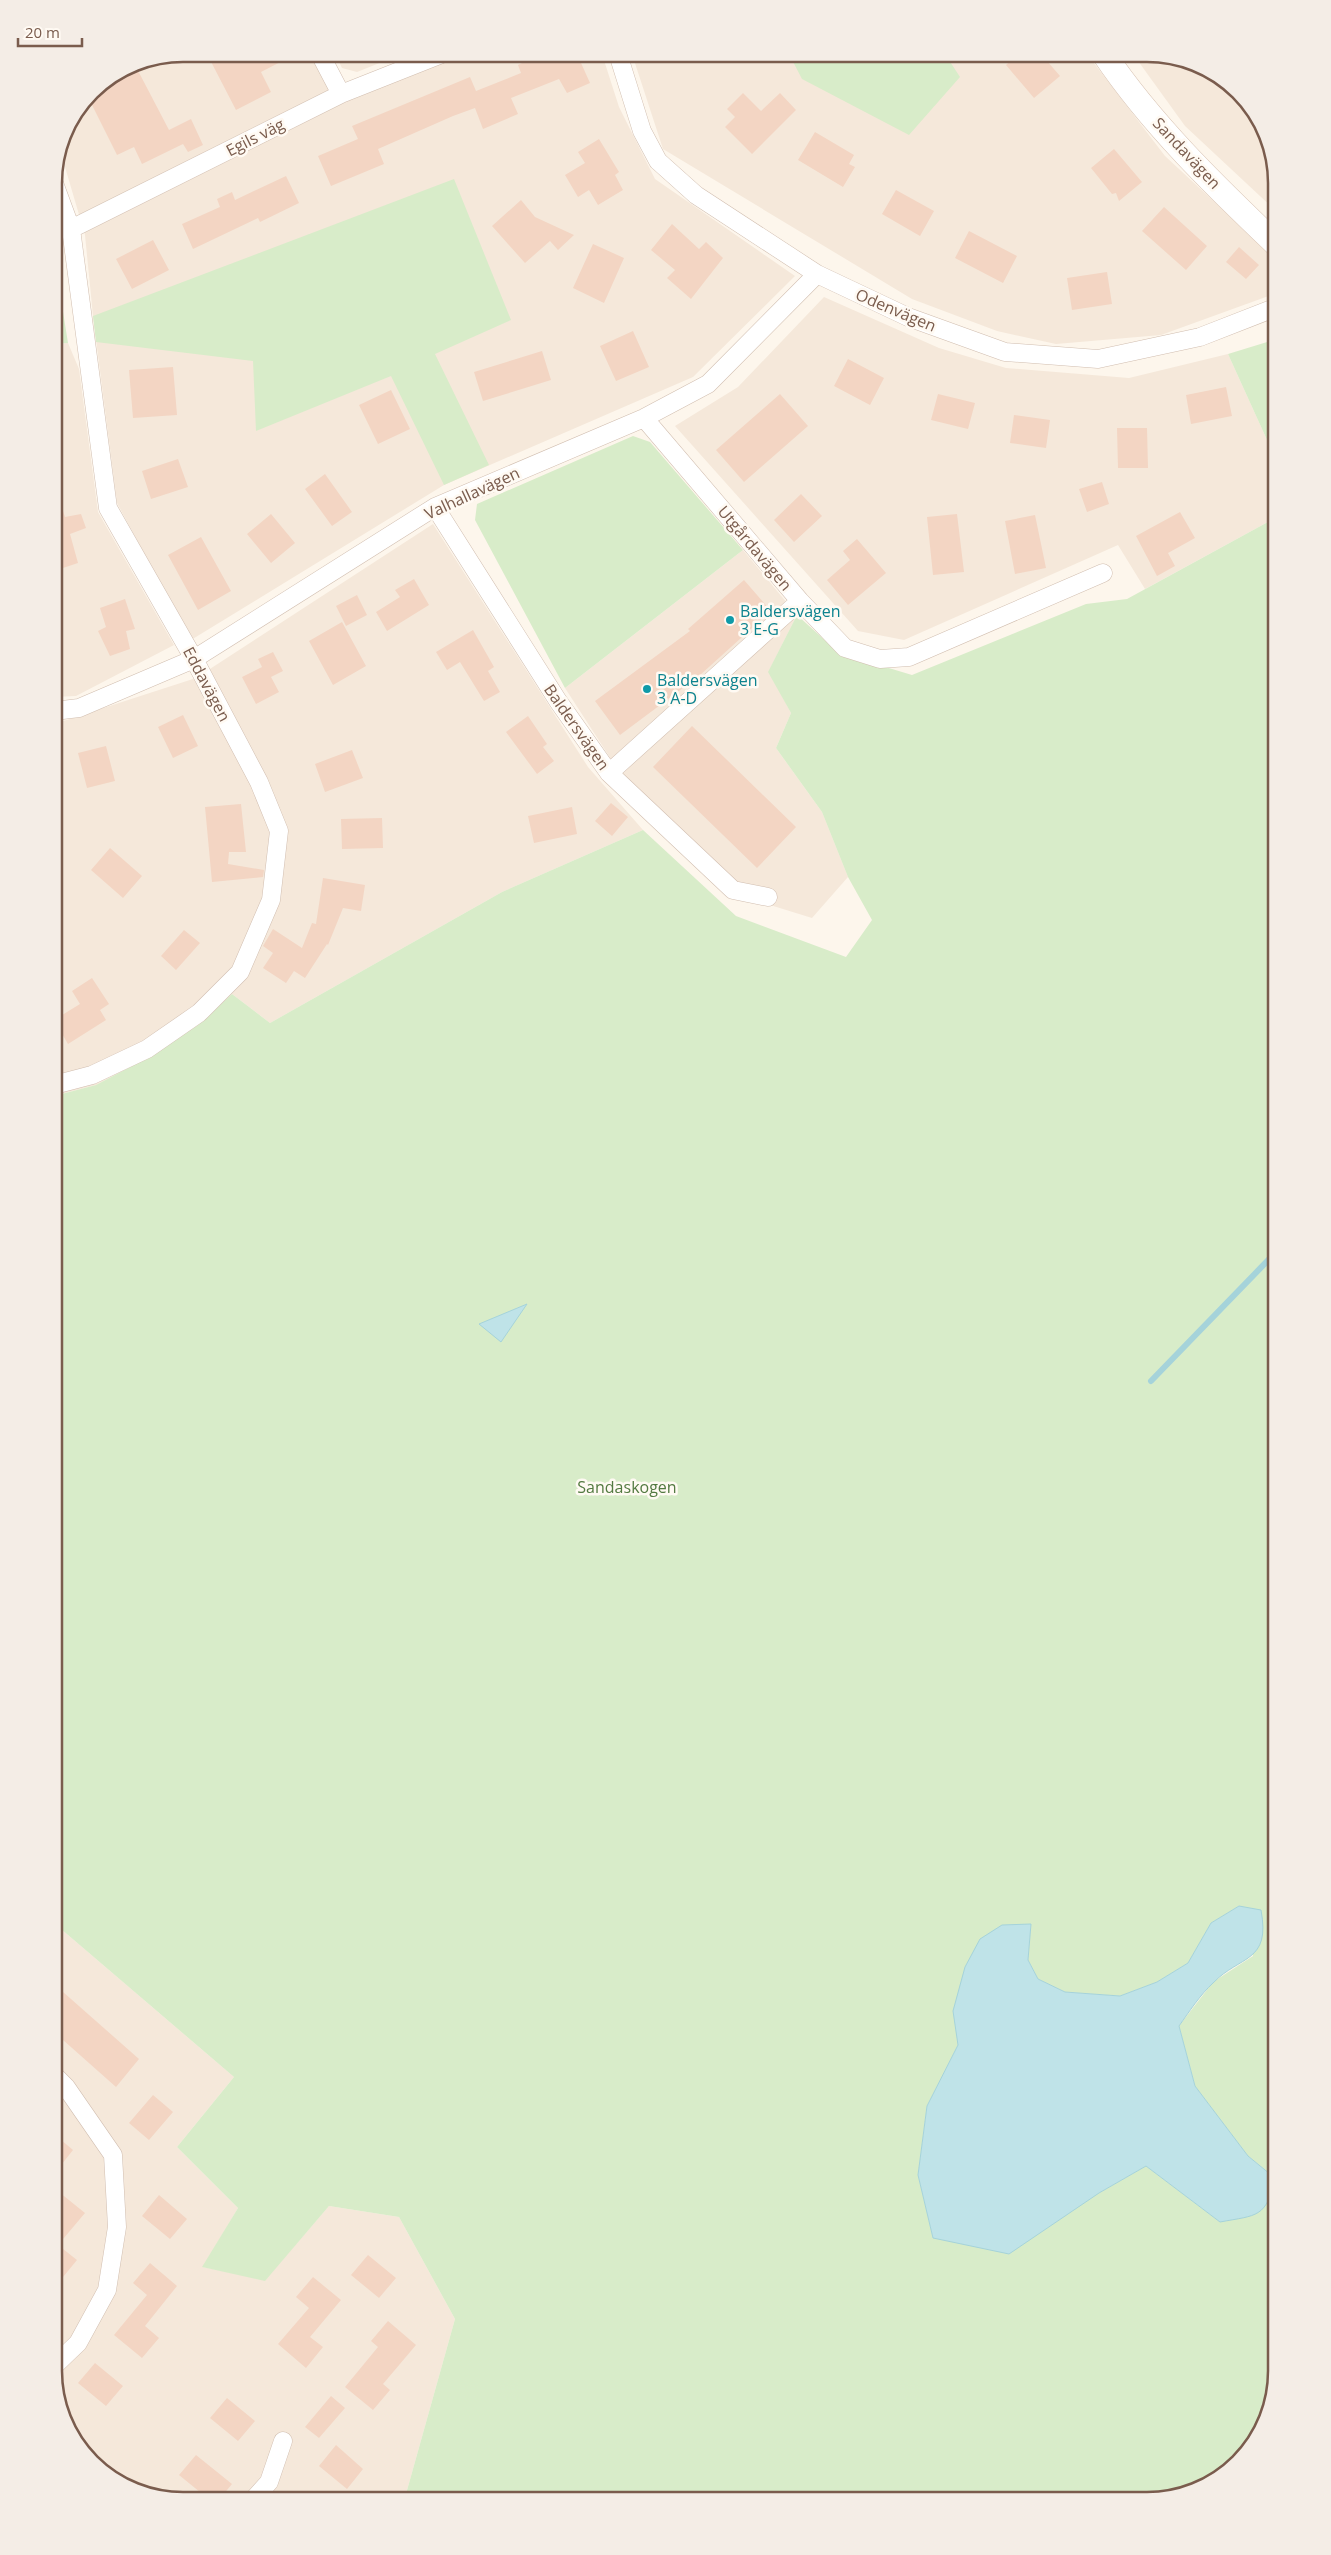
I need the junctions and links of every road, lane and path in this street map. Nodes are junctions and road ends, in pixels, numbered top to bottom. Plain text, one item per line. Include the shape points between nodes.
1 (324, 62) edge
2 (421, 62) edge
3 (621, 62) edge
4 (1110, 63) edge
5 (341, 94) junction
6 (63, 207) edge
7 (71, 229) junction
8 (1268, 236) edge
9 (817, 274) junction
10 (1268, 311) edge
11 (644, 418) junction
12 (435, 507) junction
13 (1102, 572) dead end
14 (800, 601) junction
15 (194, 659) junction
16 (63, 710) edge
17 (609, 773) junction
18 (768, 897) dead end
19 (63, 1084) edge
20 (62, 2083) edge
21 (62, 2358) edge
22 (283, 2441) dead end
23 (260, 2492) edge

1 - 5 street
2 - 5 street, Egils väg
3 - 9 street, Odenvägen via 642,131 658,161 696,195
4 - 8 street, Sandavägen via 1178,146
5 - 7 street, Egils väg
6 - 7 street, Eddavägen
7 - 15 street, Eddavägen via 108,508
9 - 10 street, Odenvägen via 908,317 1004,352 1098,359 1200,337
9 - 11 street, Valhallavägen via 708,384
11 - 12 street, Valhallavägen
11 - 14 street, Utgårdavägen
12 - 15 street, Valhallavägen
12 - 17 street, Baldersvägen via 558,701
13 - 14 street, Utgårdavägen via 909,656 880,659 844,648
14 - 17 street
15 - 16 street, Valhallavägen via 79,708
15 - 19 street, Eddavägen via 259,782 279,831 271,900 240,972 199,1013 147,1049 92,1075
17 - 18 street, Baldersvägen via 733,890
20 - 21 street via 113,2155 117,2226 108,2290 78,2343
22 - 23 street via 269,2482

